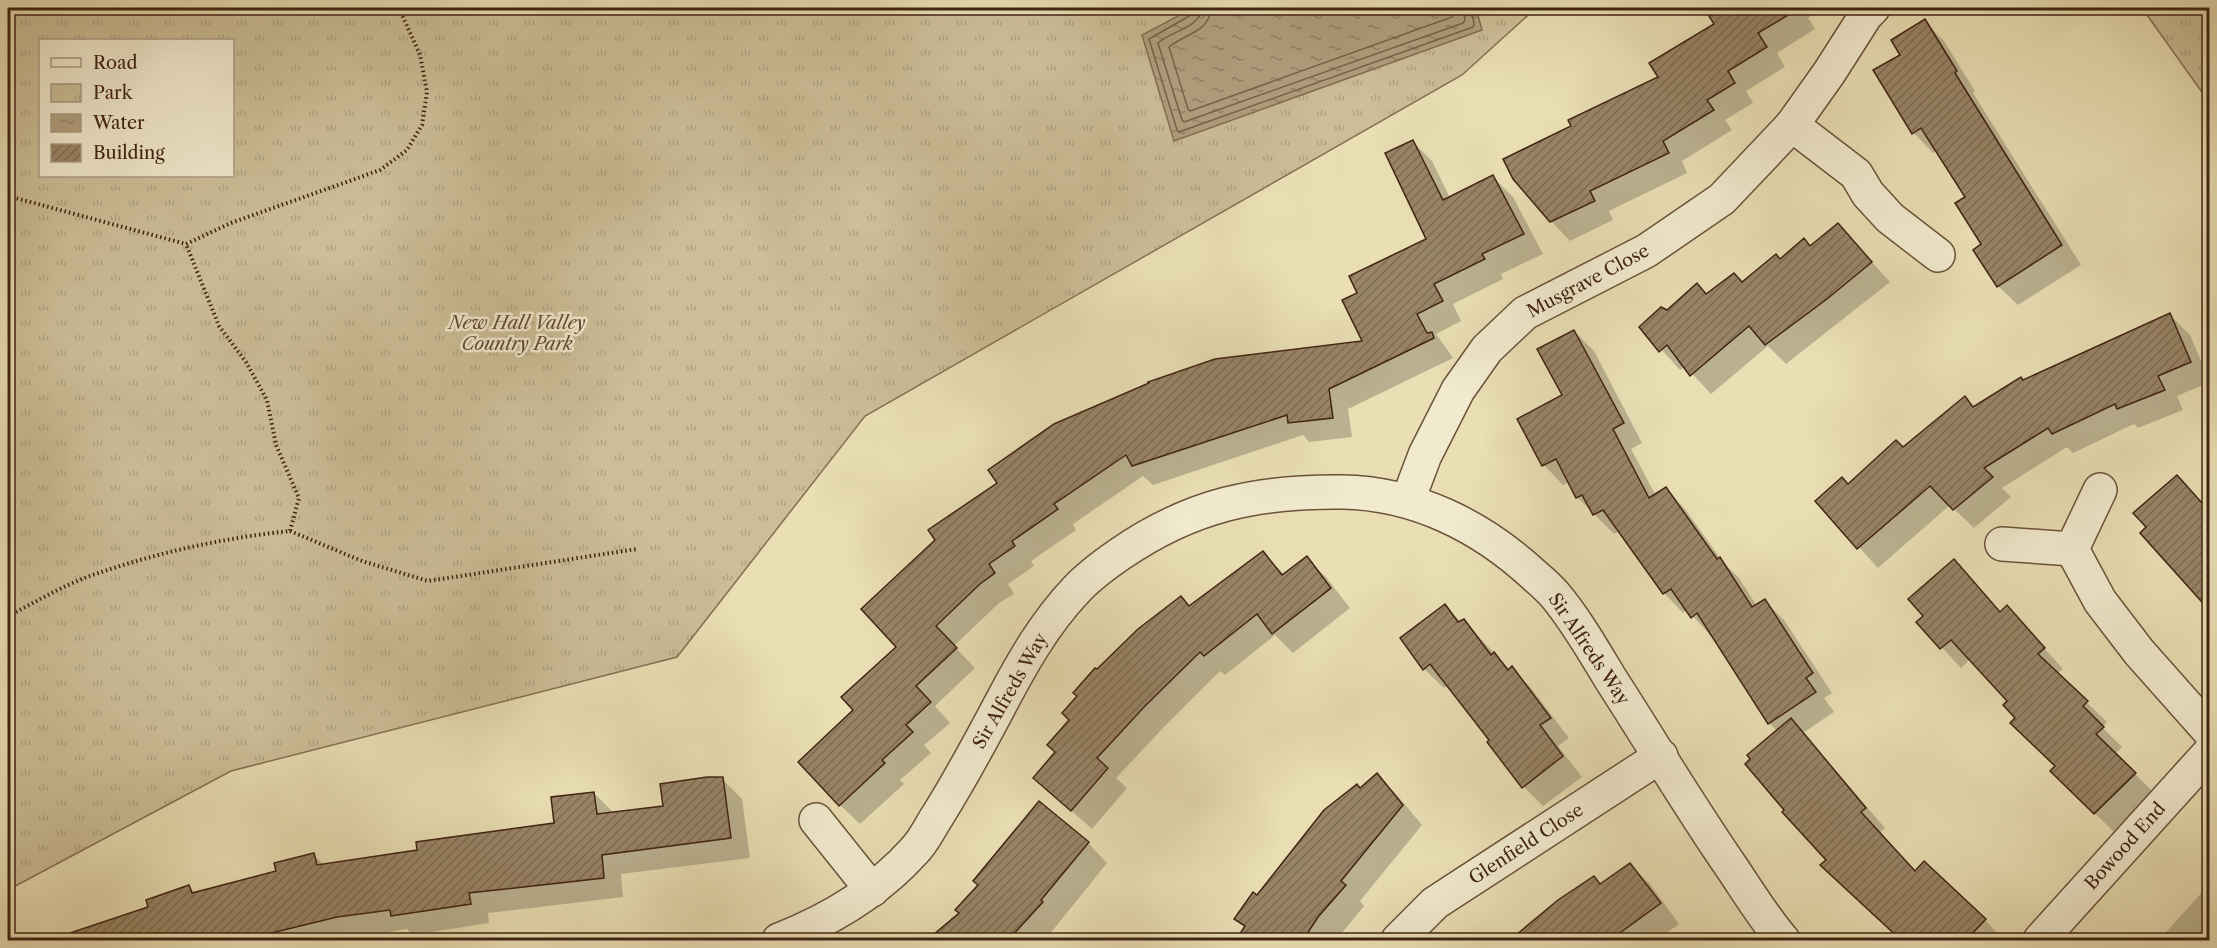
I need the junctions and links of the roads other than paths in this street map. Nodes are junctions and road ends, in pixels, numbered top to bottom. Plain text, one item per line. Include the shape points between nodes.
1 (1873, 8) edge
2 (1792, 125) junction
3 (1938, 255) dead end
4 (2100, 490) dead end
5 (1408, 500) junction
6 (2002, 544) dead end
7 (2072, 549) junction
8 (2210, 732) edge
9 (2210, 752) edge
10 (1661, 756) junction
11 (816, 820) dead end
12 (873, 890) junction
13 (779, 940) edge
14 (1398, 940) edge
15 (1783, 940) edge
16 (2040, 940) edge

1 - 2 street, Musgrave Close
2 - 3 street via 1856,174 1890,218
2 - 5 street, Musgrave Close via 1722,199 1646,251 1525,313 1487,349 1458,390 1425,455
4 - 7 street
5 - 10 street, Sir Alfreds Way via 1462,522 1511,554 1554,594
5 - 12 street, Sir Alfreds Way via 1357,492 1246,498 1186,516 1140,540 1101,567 1077,588 1025,657 963,774 916,849
6 - 7 street
7 - 8 street via 2100,601
9 - 16 street, Bowood End
10 - 14 street, Glenfield Close via 1435,903
10 - 15 street, Sir Alfreds Way via 1709,835
11 - 12 street
12 - 13 street, Sir Alfreds Way via 809,929

